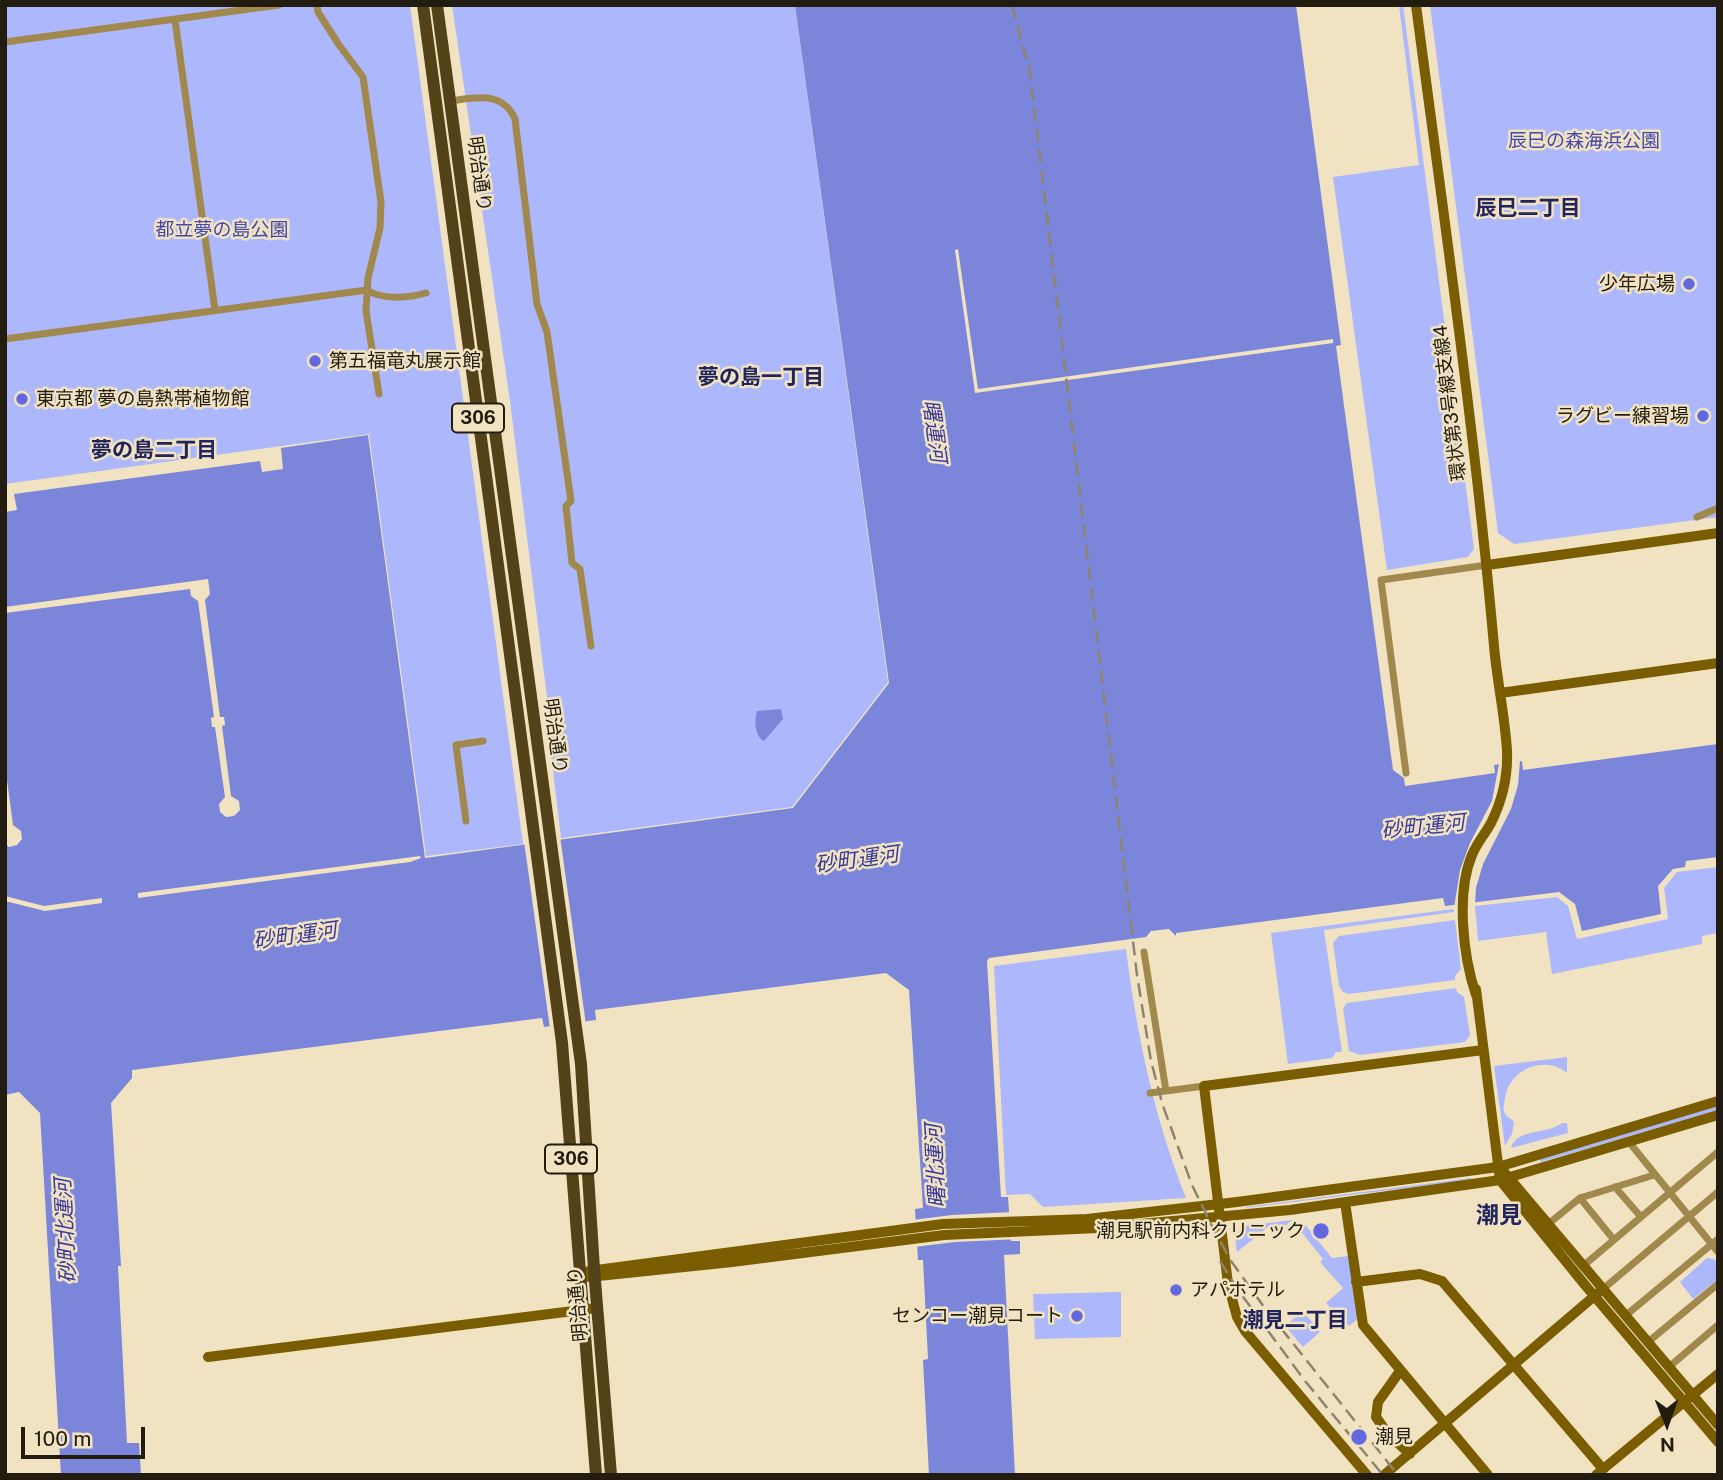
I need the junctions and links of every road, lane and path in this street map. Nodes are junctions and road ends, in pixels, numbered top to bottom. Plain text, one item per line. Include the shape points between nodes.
1 (279, 5) edge
2 (317, 5) edge
3 (423, 5) edge
4 (437, 5) edge
5 (1416, 5) edge
6 (175, 20) junction
7 (5, 42) edge
8 (450, 101) junction
9 (367, 290) junction
10 (425, 292) dead end
11 (215, 310) junction
12 (5, 339) edge
13 (379, 394) dead end
14 (1718, 508) edge
15 (1697, 517) dead end
16 (1718, 533) edge
17 (1487, 565) junction
18 (591, 646) dead end
19 (1718, 663) edge
20 (1503, 693) junction
21 (482, 741) dead end
22 (1406, 773) dead end
23 (466, 821) dead end
24 (1144, 951) dead end
25 (1483, 1050) junction
26 (1204, 1086) junction
27 (1167, 1091) junction
28 (1150, 1093) dead end
29 (1718, 1101) edge
30 (1718, 1115) edge
31 (1629, 1142) junction
32 (1718, 1152) edge
33 (1498, 1167) junction
34 (1654, 1175) junction
35 (1505, 1178) junction
36 (1615, 1187) junction
37 (1718, 1192) edge
38 (1669, 1193) junction
39 (1580, 1198) junction
40 (1345, 1202) junction
41 (1218, 1205) junction
42 (1690, 1216) junction
43 (1220, 1217) junction
44 (1641, 1217) junction
45 (1547, 1225) junction
46 (1021, 1226) junction
47 (1614, 1240) junction
48 (1715, 1241) edge
49 (1718, 1251) edge
50 (1583, 1266) junction
51 (594, 1273) junction
52 (580, 1275) junction
53 (1356, 1282) junction
54 (1718, 1284) edge
55 (1598, 1293) junction
56 (597, 1308) junction
57 (583, 1309) junction
58 (1625, 1316) junction
59 (1718, 1325) edge
60 (1647, 1342) junction
61 (208, 1357) dead end
62 (1515, 1364) junction
63 (1669, 1367) junction
64 (1399, 1371) junction
65 (1718, 1374) edge
66 (1688, 1399) junction
67 (1444, 1424) junction
68 (1718, 1424) edge
69 (1718, 1442) edge
70 (1410, 1454) junction
71 (1600, 1472) edge
72 (596, 1475) edge
73 (611, 1475) edge
74 (1367, 1475) edge
75 (1384, 1475) edge
76 (1488, 1475) edge

1 - 6 street
2 - 9 street via 363,77 382,215
3 - 52 main road, 明治通り / 306 via 562,1043
4 - 8 main road, 明治通り / 306
5 - 17 street, 環状第3号線支線4
6 - 7 street
6 - 11 street
8 - 18 street via 491,98 503,103 515,119 537,304 547,332 571,501 566,506 572,563 580,569
8 - 51 main road, 明治通り / 306 via 581,1064
9 - 10 street via 375,296
9 - 11 street
9 - 13 street
11 - 12 street
14 - 15 street
16 - 17 street
17 - 20 street, 環状第3号線支線4
17 - 22 street via 1381,580
19 - 20 street
20 - 25 street, 環状第3号線支線4 via 1510,761 1500,800 1466,872 1472,983
21 - 23 street via 456,745
24 - 27 street
25 - 26 street
25 - 33 street, 環状第3号線支線4
26 - 27 street
26 - 41 street
27 - 28 street
29 - 33 street
30 - 31 street
31 - 34 street
31 - 35 street
32 - 38 street
33 - 35 street
33 - 41 street
34 - 36 street
34 - 38 street
35 - 40 street
35 - 45 street
35 - 55 street
36 - 39 street
36 - 44 street
37 - 42 street
38 - 42 street
38 - 44 street
39 - 45 street
39 - 47 street
40 - 43 street
40 - 53 street
41 - 43 street
41 - 46 street
42 - 48 street
42 - 55 street
43 - 46 street via 1098,1228
43 - 74 street via 1237,1317
44 - 47 street
45 - 50 street
46 - 51 street via 943,1224 906,1234
47 - 50 street
48 - 49 street
48 - 58 street
50 - 55 street
51 - 52 street
51 - 56 main road, 明治通り / 306
52 - 57 main road, 明治通り / 306
53 - 62 street via 1410,1275 1435,1277 1449,1286
53 - 64 street via 1363,1325
54 - 60 street
55 - 58 street
55 - 62 street
55 - 66 street
56 - 57 street
56 - 73 main road, 明治通り / 306
57 - 61 street
57 - 72 main road, 明治通り / 306
58 - 60 street
59 - 63 street
60 - 63 street
62 - 67 street
62 - 71 street
63 - 66 street
64 - 67 street
64 - 70 street via 1375,1413 1388,1434
65 - 66 street
66 - 68 street
66 - 69 street
66 - 71 street
67 - 70 street
67 - 76 street
70 - 75 street

